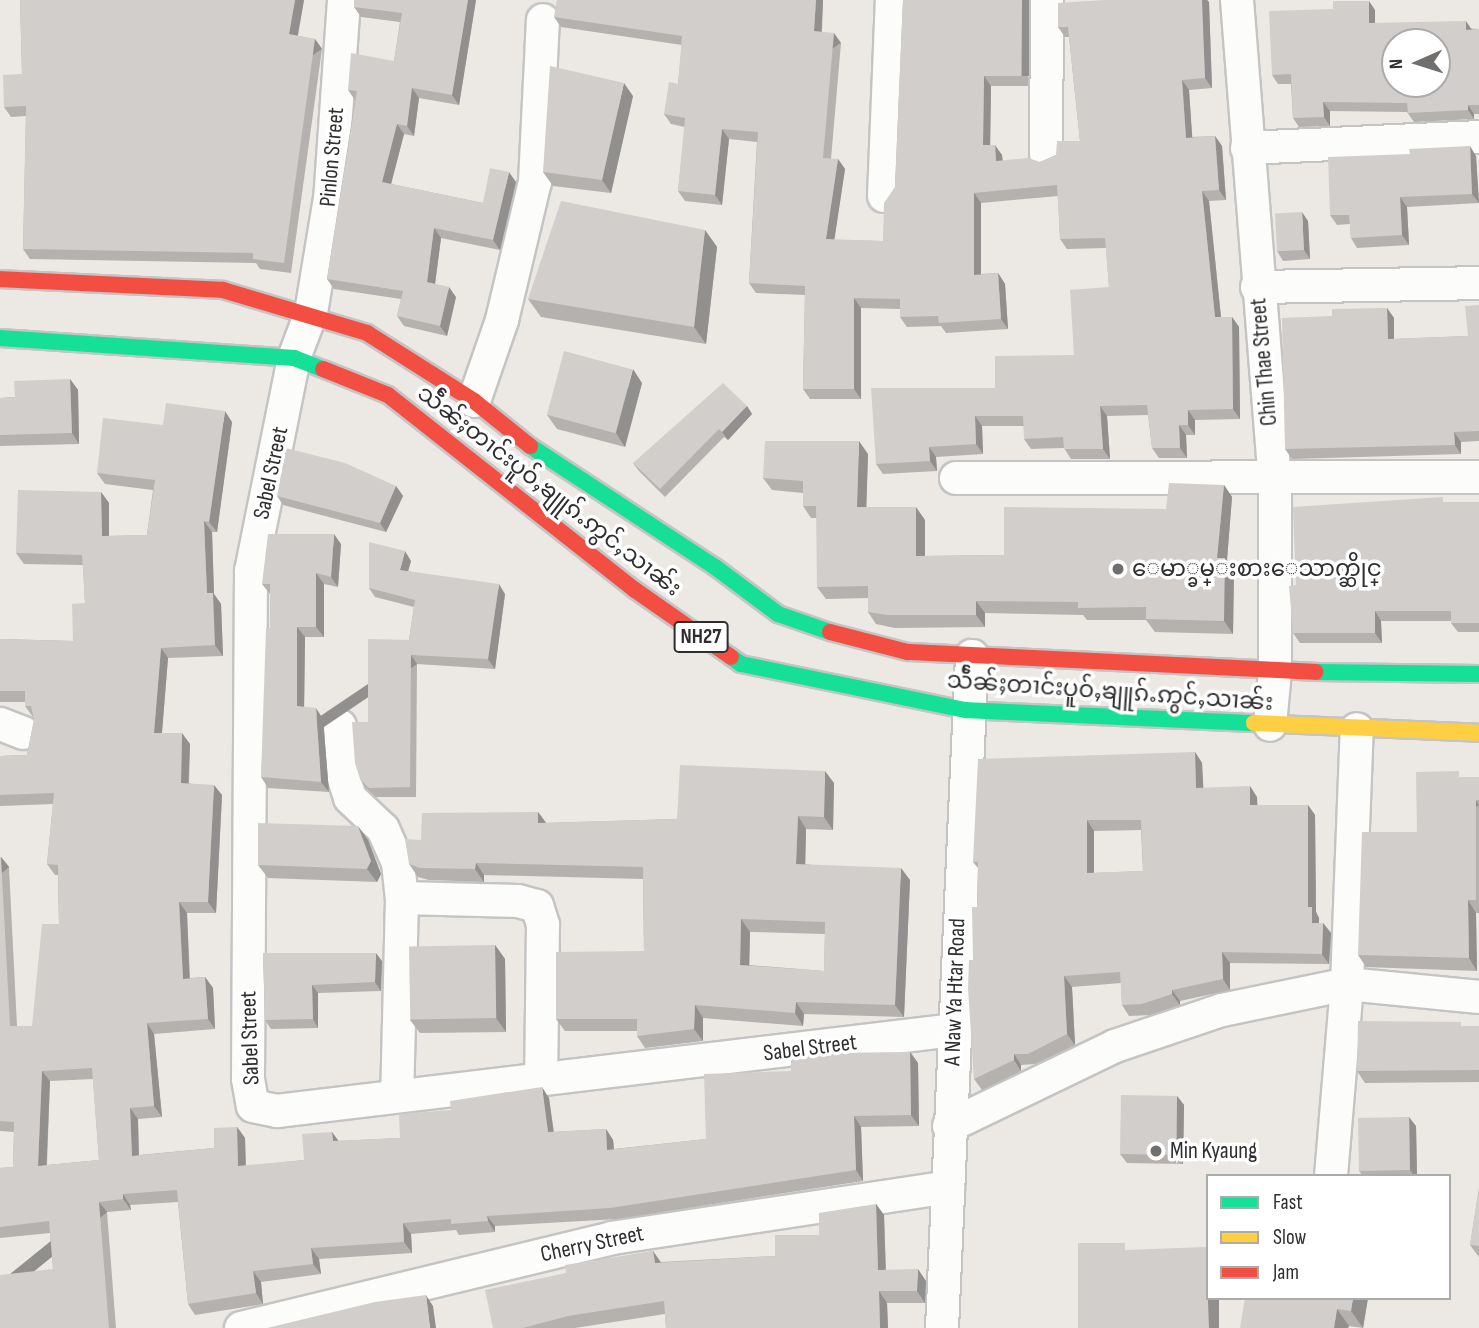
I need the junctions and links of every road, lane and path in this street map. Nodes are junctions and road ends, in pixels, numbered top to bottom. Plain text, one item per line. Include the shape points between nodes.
1 (344, 0) edge
2 (892, 0) edge
3 (1047, 0) edge
4 (1237, 0) edge
5 (543, 20) dead end
6 (1479, 137) edge
7 (1247, 148) junction
8 (1046, 154) dead end
9 (884, 196) dead end
10 (0, 279) edge
11 (1479, 283) edge
12 (1257, 287) junction
13 (311, 313) junction
14 (0, 338) edge
15 (295, 358) junction
16 (474, 401) junction
17 (1479, 477) edge
18 (956, 478) dead end
19 (1275, 481) junction
20 (972, 656) junction
21 (1275, 671) junction
22 (1479, 674) edge
23 (966, 710) junction
24 (1270, 725) junction
25 (340, 726) dead end
26 (1357, 729) junction
27 (1479, 733) edge
28 (402, 898) junction
29 (1347, 984) junction
30 (1479, 997) edge
31 (953, 1030) junction
32 (541, 1080) junction
33 (397, 1096) junction
34 (949, 1126) junction
35 (1331, 1174) edge
36 (948, 1187) junction
37 (241, 1328) edge
38 (942, 1328) edge

1 - 13 street, Pinlon Street via 330,198
2 - 9 street
3 - 8 street
4 - 7 street, Chin Thae Street
5 - 16 street via 535,183 502,320
6 - 7 street
7 - 12 street, Chin Thae Street
10 - 13 highway, သဵႅၼ်ႈတၢင်းပူဝ်ႇၶျူၵ်ႉဢွင်ႇသၢၼ်း / NH27 via 223,290
11 - 12 street
12 - 19 street, Chin Thae Street
13 - 15 street, Sabel Street
13 - 16 highway, သဵႅၼ်ႈတၢင်းပူဝ်ႇၶျူၵ်ႉဢွင်ႇသၢၼ်း / NH27 via 367,333
14 - 15 highway, သဵႅၼ်ႈတၢင်းပူဝ်ႇၶျူၵ်ႉဢွင်ႇသၢၼ်း / NH27
15 - 23 highway, သဵႅၼ်ႈတၢင်းပူဝ်ႇၶျူၵ်ႉဢွင်ႇသၢၼ်း / NH27 via 388,395 635,590 741,664
15 - 33 street, Sabel Street via 251,571 248,1079 253,1107 277,1111
16 - 20 highway, သဵႅၼ်ႈတၢင်းပူဝ်ႇၶျူၵ်ႉဢွင်ႇသၢၼ်း / NH27 via 559,469 715,567 778,614 863,644
17 - 19 street
18 - 19 street
19 - 21 street, Chin Thae Street
20 - 21 highway, သဵႅၼ်ႈတၢင်းပူဝ်ႇၶျူၵ်ႉဢွင်ႇသၢၼ်း / NH27
20 - 23 street, A Naw Ya Htar Road
21 - 22 highway, သဵႅၼ်ႈတၢင်းပူဝ်ႇၶျူၵ်ႉဢွင်ႇသၢၼ်း / NH27
21 - 24 street, Chin Thae Street
23 - 24 highway, သဵႅၼ်ႈတၢင်းပူဝ်ႇၶျူၵ်ႉဢွင်ႇသၢၼ်း / NH27
23 - 31 street, A Naw Ya Htar Road
24 - 26 highway, သဵႅၼ်ႈတၢင်းပူဝ်ႇၶျူၵ်ႉဢွင်ႇသၢၼ်း / NH27
25 - 28 street via 343,776 350,798 383,830 398,862
26 - 27 highway, သဵႅၼ်ႈတၢင်းပူဝ်ႇၶျူၵ်ႉဢွင်ႇသၢၼ်း / NH27
26 - 29 street
28 - 32 street via 518,901 537,906 543,925
28 - 33 street
29 - 30 street
29 - 34 street via 1222,1010 1115,1046
29 - 35 street
31 - 32 street, Sabel Street
31 - 34 street, A Naw Ya Htar Road
32 - 33 street, Sabel Street
34 - 36 street, A Naw Ya Htar Road
36 - 37 street, Cherry Street via 612,1238
36 - 38 street, A Naw Ya Htar Road

